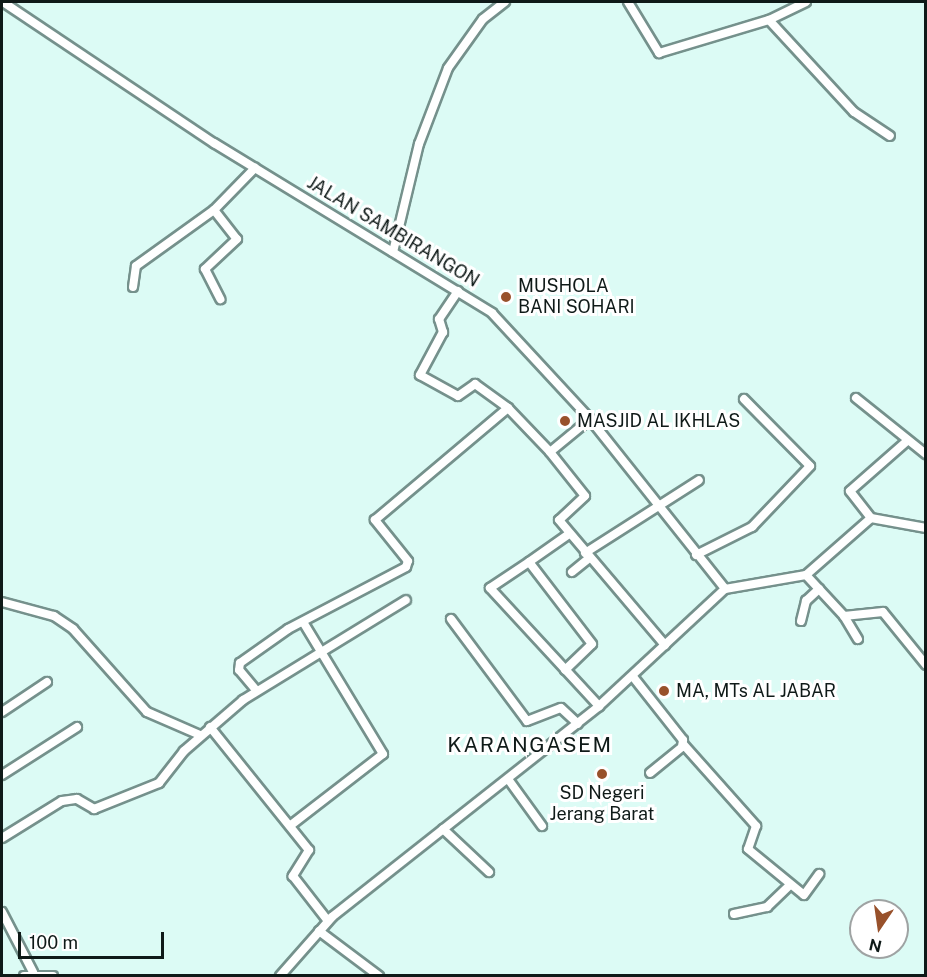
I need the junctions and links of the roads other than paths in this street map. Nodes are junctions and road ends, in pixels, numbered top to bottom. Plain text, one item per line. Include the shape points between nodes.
1 (3, 2) edge
2 (505, 2) edge
3 (628, 2) edge
4 (806, 2) edge
5 (769, 20) junction
6 (890, 136) dead end
7 (255, 168) junction
8 (214, 210) junction
9 (393, 252) junction
10 (133, 287) dead end
11 (458, 291) junction
12 (220, 299) dead end
13 (856, 398) dead end
14 (744, 399) dead end
15 (508, 408) junction
16 (590, 419) junction
17 (908, 440) junction
18 (550, 453) junction
19 (926, 454) edge
20 (699, 480) dead end
21 (657, 508) junction
22 (871, 518) junction
23 (926, 528) edge
24 (569, 534) junction
25 (696, 555) junction
26 (587, 556) junction
27 (529, 562) junction
28 (572, 572) dead end
29 (806, 575) junction
30 (819, 588) junction
31 (725, 590) junction
32 (406, 600) dead end
33 (2, 602) edge
34 (844, 616) junction
35 (451, 619) dead end
36 (801, 621) dead end
37 (303, 622) junction
38 (858, 639) dead end
39 (665, 645) junction
40 (321, 648) junction
41 (926, 665) edge
42 (565, 670) junction
43 (634, 678) junction
44 (47, 682) dead end
45 (256, 690) junction
46 (599, 706) junction
47 (2, 712) edge
48 (578, 724) junction
49 (77, 727) dead end
50 (210, 727) junction
51 (200, 735) junction
52 (683, 744) junction
53 (650, 773) dead end
54 (2, 775) edge
55 (508, 779) junction
56 (291, 825) junction
57 (542, 826) dead end
58 (442, 829) junction
59 (2, 838) edge
60 (489, 872) dead end
61 (819, 874) dead end
62 (790, 885) junction
63 (2, 912) edge
64 (734, 914) dead end
65 (328, 921) junction
66 (319, 931) junction
67 (33, 972) junction
68 (24, 975) edge
69 (53, 975) edge
70 (280, 975) edge
71 (379, 975) edge

1 - 7 street, JALAN SAMBIRANGON
2 - 9 street via 483,19 448,68 419,144
3 - 5 street via 659,53
4 - 5 street
5 - 6 street via 854,112
7 - 8 street
7 - 9 street, JALAN SAMBIRANGON
8 - 10 street via 136,266
8 - 12 street via 237,239 205,269
9 - 11 street, JALAN SAMBIRANGON
11 - 15 street via 439,319 443,332 420,375 458,396 475,384
11 - 16 street, JALAN SAMBIRANGON via 492,313
13 - 17 street
14 - 25 street via 810,466 752,527
15 - 18 street
15 - 37 street via 375,520 408,561 406,567
16 - 18 street
16 - 21 street, JALAN SAMBIRANGON
17 - 19 street
17 - 22 street via 850,490
18 - 24 street via 585,496 559,518
20 - 21 street
21 - 25 street, JALAN SAMBIRANGON
21 - 26 street
22 - 23 street
22 - 29 street
24 - 26 street
24 - 27 street
25 - 31 street, JALAN SAMBIRANGON
26 - 28 street
26 - 39 street
27 - 42 street via 592,644
27 - 42 street via 490,586
29 - 30 street
29 - 31 street
30 - 34 street
30 - 36 street via 806,601
31 - 39 street
32 - 40 street
33 - 51 street via 47,614 73,629 147,712
34 - 38 street
34 - 41 street via 884,612
35 - 48 street via 527,721 561,708
37 - 40 street
37 - 45 street via 240,663 239,670
39 - 43 street
40 - 45 street
40 - 56 street via 383,756
42 - 46 street
43 - 46 street
43 - 52 street
44 - 47 street
45 - 50 street
46 - 48 street
48 - 55 street
49 - 54 street
50 - 51 street
50 - 56 street
51 - 59 street via 164,778 143,791 94,809 77,799 62,801
52 - 53 street
52 - 62 street via 756,826 748,849
55 - 57 street
55 - 58 street
56 - 65 street via 309,851 293,876
58 - 60 street
58 - 65 street
61 - 62 street via 808,894
62 - 64 street via 767,907
63 - 67 street
65 - 66 street
66 - 70 street
66 - 71 street
67 - 68 street
67 - 69 street

